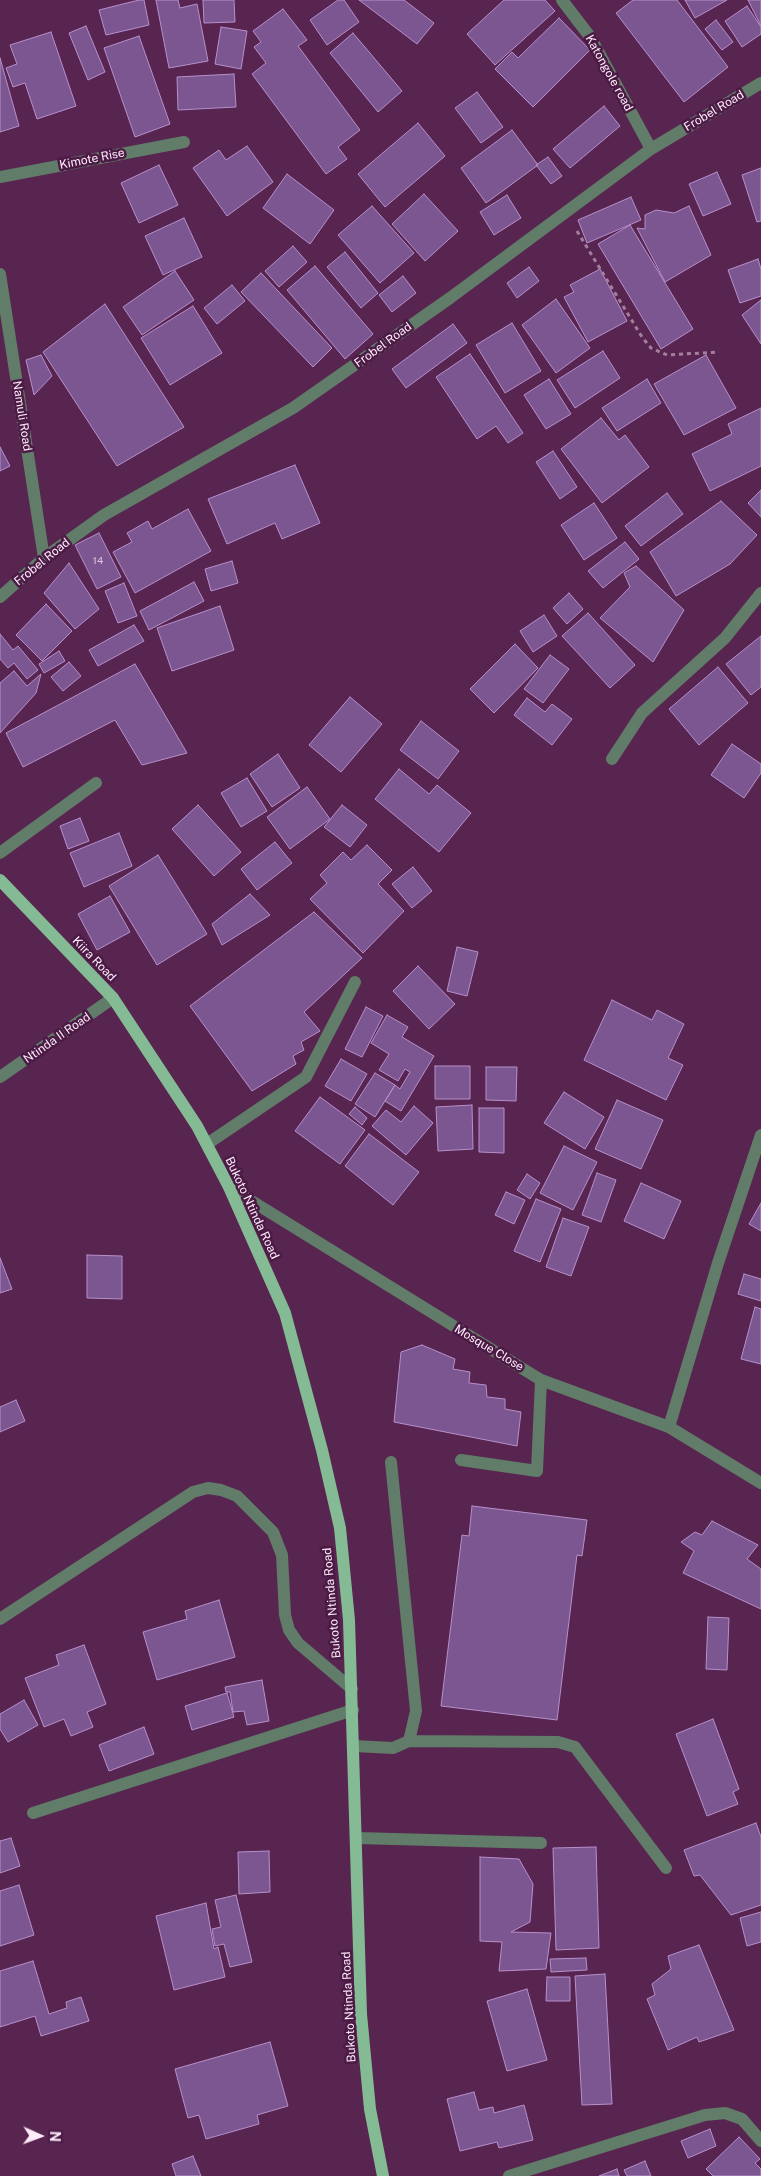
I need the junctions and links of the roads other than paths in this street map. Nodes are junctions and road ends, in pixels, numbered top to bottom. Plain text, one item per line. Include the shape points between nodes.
1 (562, 0) edge
2 (761, 83) edge
3 (184, 142) dead end
4 (651, 149) junction
5 (0, 177) edge
6 (0, 274) edge
7 (44, 558) junction
8 (761, 593) edge
9 (0, 596) edge
10 (612, 759) dead end
11 (96, 782) dead end
12 (0, 853) edge
13 (0, 880) edge
14 (356, 982) dead end
15 (113, 998) junction
16 (156, 1066) joint
17 (0, 1077) edge
18 (761, 1135) edge
19 (207, 1144) junction
20 (229, 1187) junction
21 (541, 1380) junction
22 (669, 1427) junction
23 (461, 1460) dead end
24 (391, 1462) dead end
25 (761, 1482) edge
26 (0, 1619) edge
27 (352, 1689) junction
28 (353, 1710) junction
29 (408, 1741) junction
30 (354, 1746) junction
31 (33, 1813) dead end
32 (357, 1838) junction
33 (541, 1843) dead end
34 (666, 1868) dead end
35 (761, 2141) edge
36 (383, 2176) edge
37 (509, 2176) edge

1 - 4 street, Katongole road via 591,38
2 - 4 street, Frobel Road
3 - 5 street, Kimote Rise
4 - 7 street, Frobel Road via 450,298 293,408 104,515
6 - 7 street, Namuli Road
7 - 9 street, Frobel Road
8 - 10 street via 725,638 642,713
11 - 12 street
13 - 15 main road, Kiira Road
14 - 19 street via 306,1078
15 - 16 main road, Kiira Road
15 - 17 street, Ntinda II Road
16 - 19 main road, Bukoto Ntinda Road
18 - 22 street via 718,1263
19 - 20 main road, Bukoto Ntinda Road
20 - 21 street, Mosque Close
20 - 27 main road, Bukoto Ntinda Road via 285,1313 322,1450 340,1528
21 - 22 street, Mosque Close
21 - 23 street via 537,1471
22 - 25 street, Mosque Close
24 - 29 street via 416,1711
26 - 27 street via 193,1492 208,1488 221,1490 237,1496 273,1532 282,1555 285,1615 289,1630 298,1643
27 - 28 main road, Bukoto Ntinda Road
28 - 30 main road, Bukoto Ntinda Road
28 - 31 street
29 - 30 street via 393,1748
29 - 34 street via 558,1742 575,1747
30 - 32 main road, Bukoto Ntinda Road
32 - 33 street
32 - 36 main road, Bukoto Ntinda Road via 361,2014 370,2109
35 - 37 street via 742,2119 725,2112 705,2114

